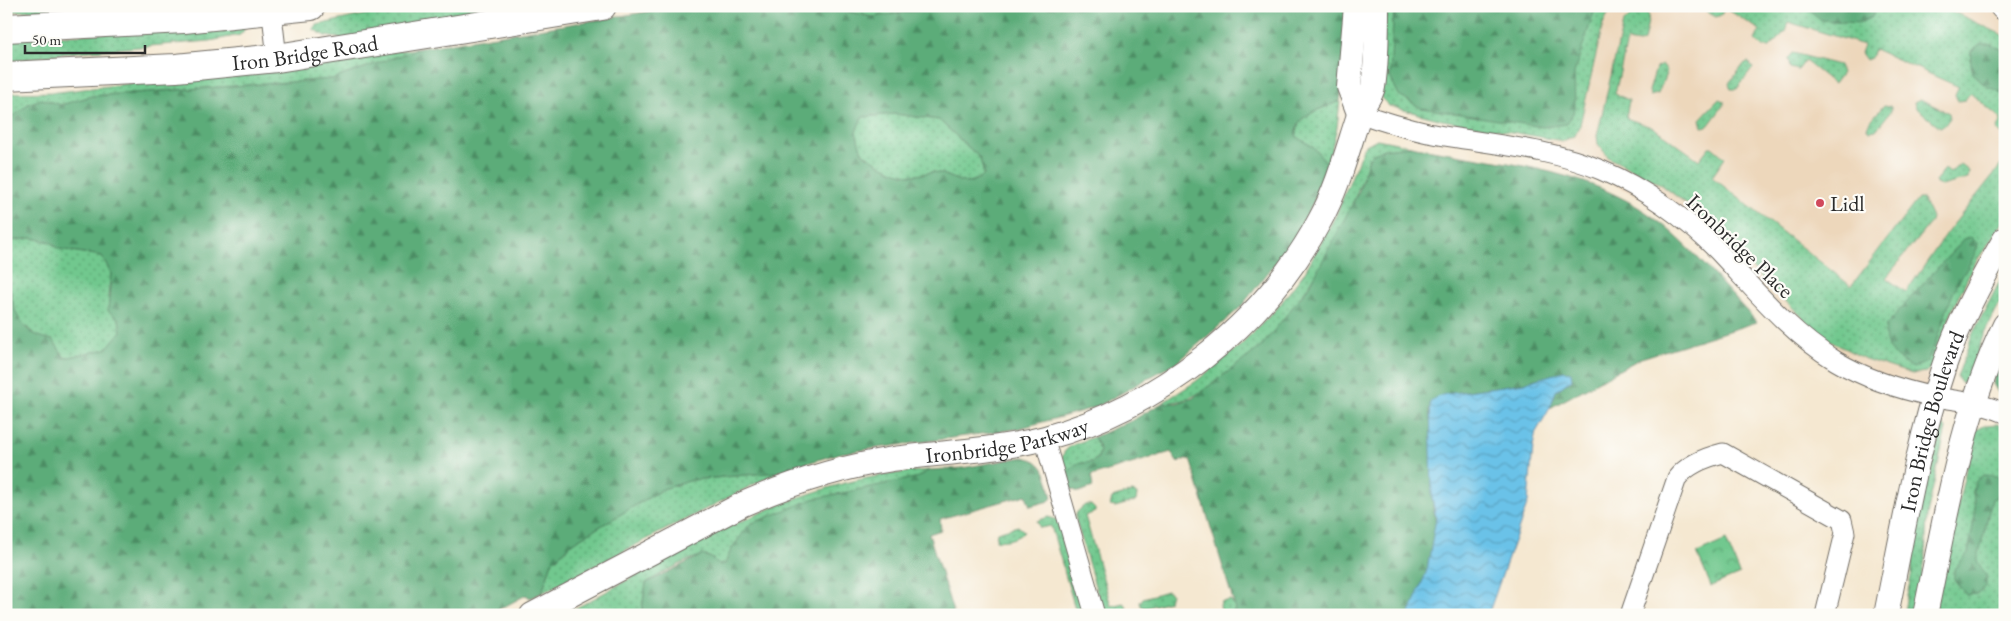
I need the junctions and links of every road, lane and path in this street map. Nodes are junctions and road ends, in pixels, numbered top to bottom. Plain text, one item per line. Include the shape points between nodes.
1 (311, 6) edge
2 (602, 6) edge
3 (1356, 6) edge
4 (1377, 6) edge
5 (271, 9) edge
6 (6, 28) edge
7 (277, 58) junction
8 (6, 76) edge
9 (1359, 113) junction
10 (2005, 238) edge
11 (2005, 325) edge
12 (1934, 396) junction
13 (1972, 402) junction
14 (2005, 413) edge
15 (1044, 438) junction
16 (532, 615) edge
17 (1095, 615) edge
18 (1630, 615) edge
19 (1825, 615) edge
20 (1886, 615) edge
21 (1925, 615) edge

1 - 5 main road, Iron Bridge Road
2 - 7 main road, Iron Bridge Road
3 - 9 street via 1349,87
4 - 9 street, Ironbridge Parkway via 1372,90
5 - 6 main road, Iron Bridge Road via 184,19
5 - 7 street
7 - 8 main road, Iron Bridge Road via 176,68
9 - 12 street, Ironbridge Place via 1427,133 1531,151 1600,170 1640,191 1690,226 1718,251 1784,322 1837,362 1901,388
9 - 15 street, Ironbridge Parkway via 1338,182 1320,220 1280,280 1250,314 1218,346 1152,392 1105,417
10 - 12 street, Iron Bridge Boulevard via 1958,331
11 - 13 street, Iron Bridge Boulevard
12 - 13 street, Ironbridge Place
12 - 20 street, Iron Bridge Boulevard
13 - 14 street, Ironbridge Place
13 - 21 street, Iron Bridge Boulevard
15 - 16 street, Ironbridge Parkway via 1002,447 863,464 774,491 743,504
15 - 17 street
18 - 19 street via 1677,478 1683,471 1723,453 1842,520 1845,533

